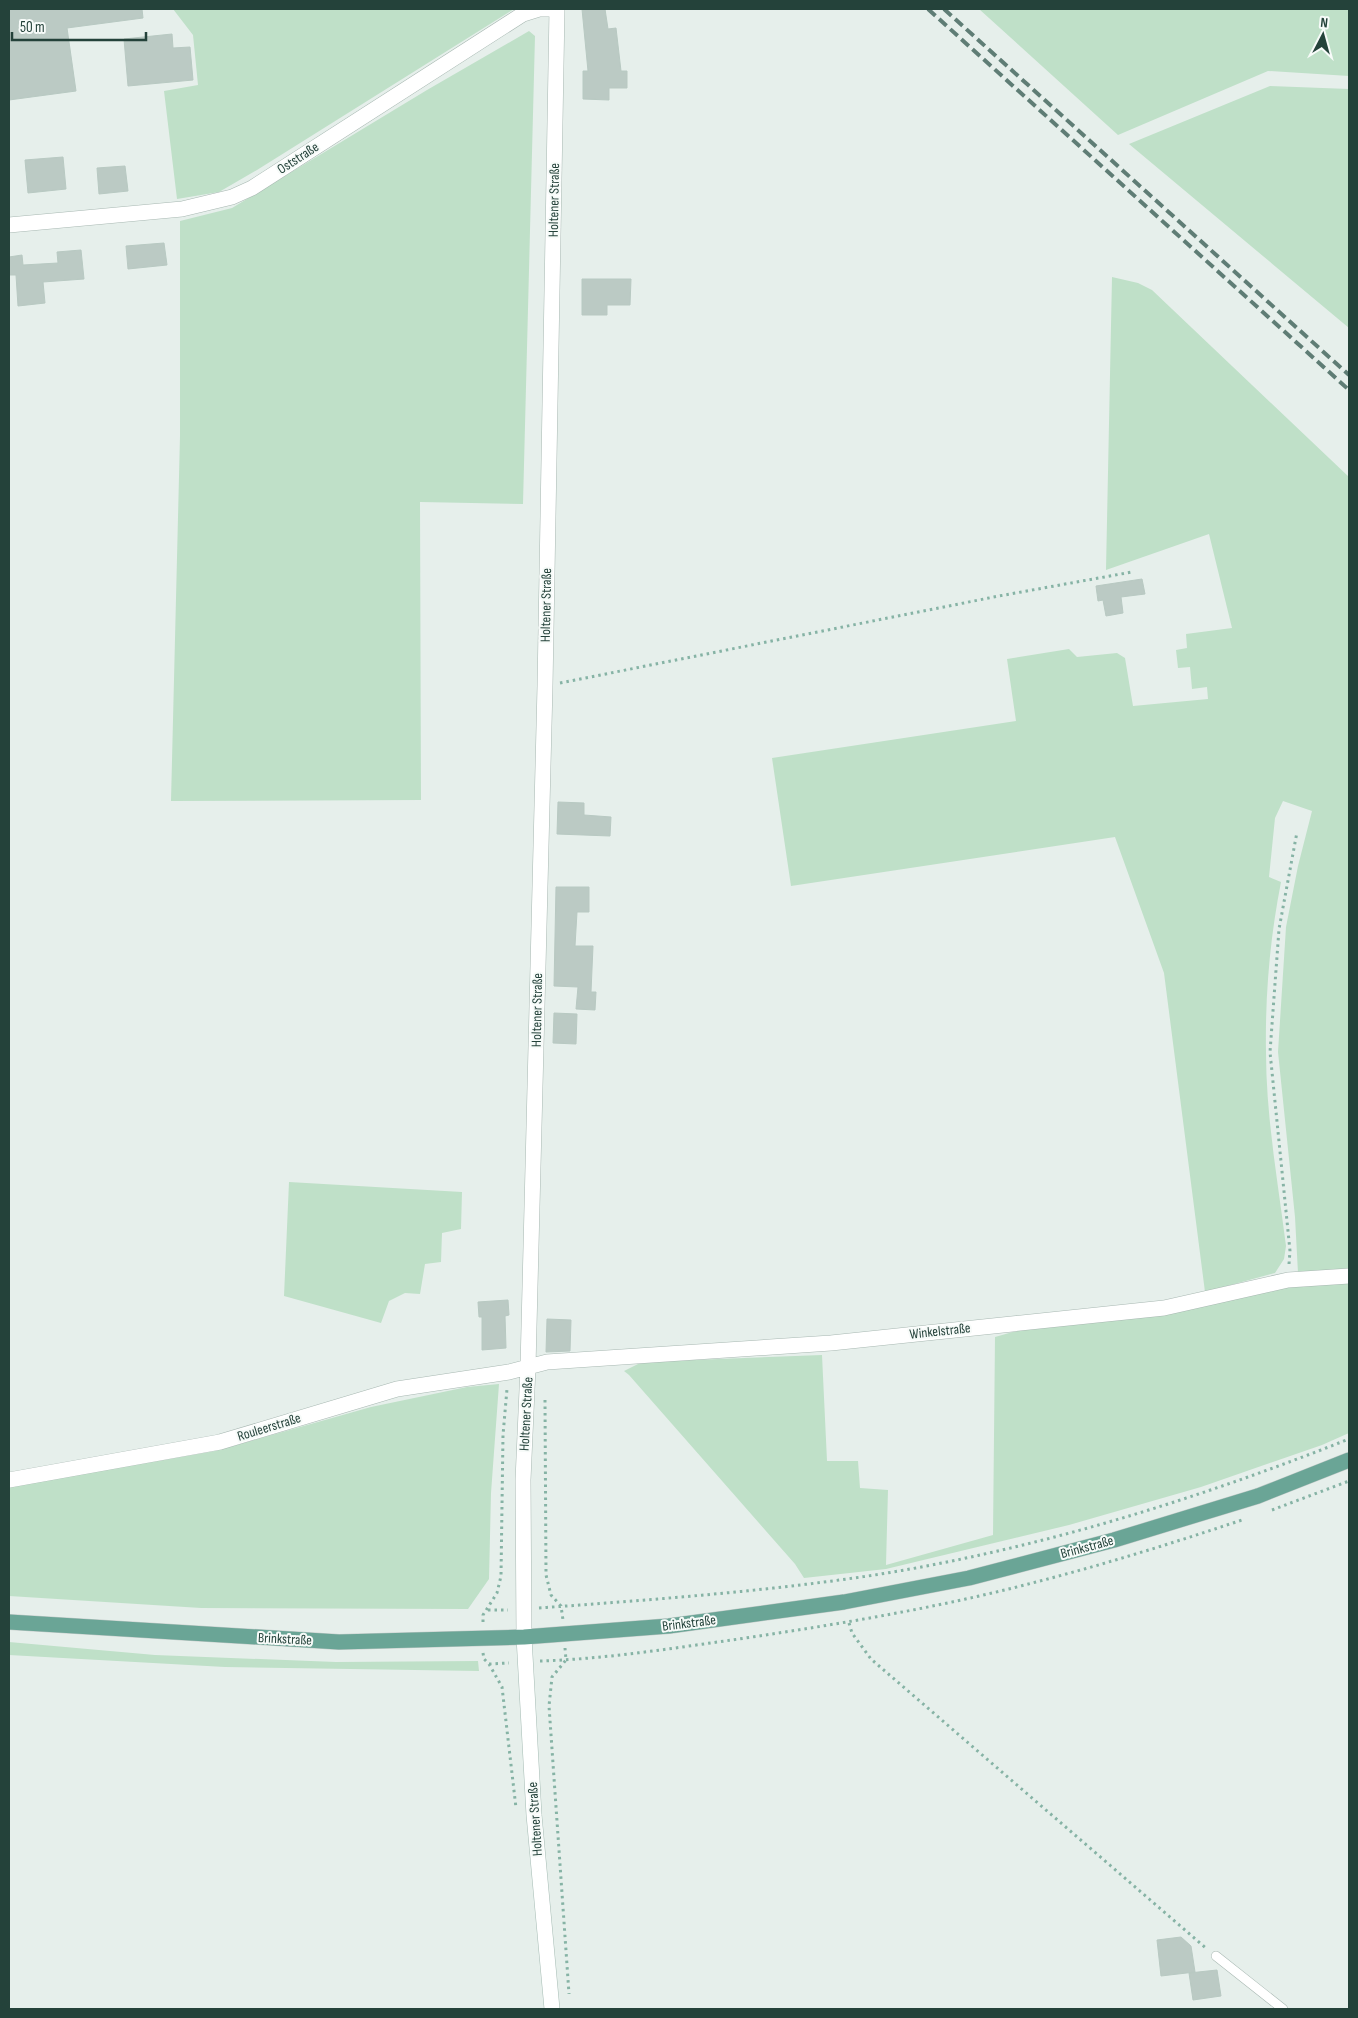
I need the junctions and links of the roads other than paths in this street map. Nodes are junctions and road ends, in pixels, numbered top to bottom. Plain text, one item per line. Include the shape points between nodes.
1 (557, 9) edge
2 (9, 226) edge
3 (1349, 1276) edge
4 (528, 1367) junction
5 (1349, 1460) edge
6 (9, 1480) edge
7 (9, 1622) edge
8 (524, 1637) junction
9 (1216, 1956) road end
10 (552, 2009) edge
11 (1283, 2009) edge

1 - 2 street, Oststraße via 539,9 523,14 252,188 232,197 182,209
1 - 4 street, Holtener Straße
3 - 4 street, Winkelstraße via 1288,1280 1164,1308 831,1343 547,1362
4 - 6 street, Rouleerstraße via 397,1389 220,1442
4 - 8 street, Holtener Straße via 523,1480
5 - 8 main road, Brinkstraße via 1258,1496 1114,1540 969,1578 834,1604 669,1626
7 - 8 main road, Brinkstraße via 339,1642
8 - 10 street, Holtener Straße via 534,1814
9 - 11 lane

